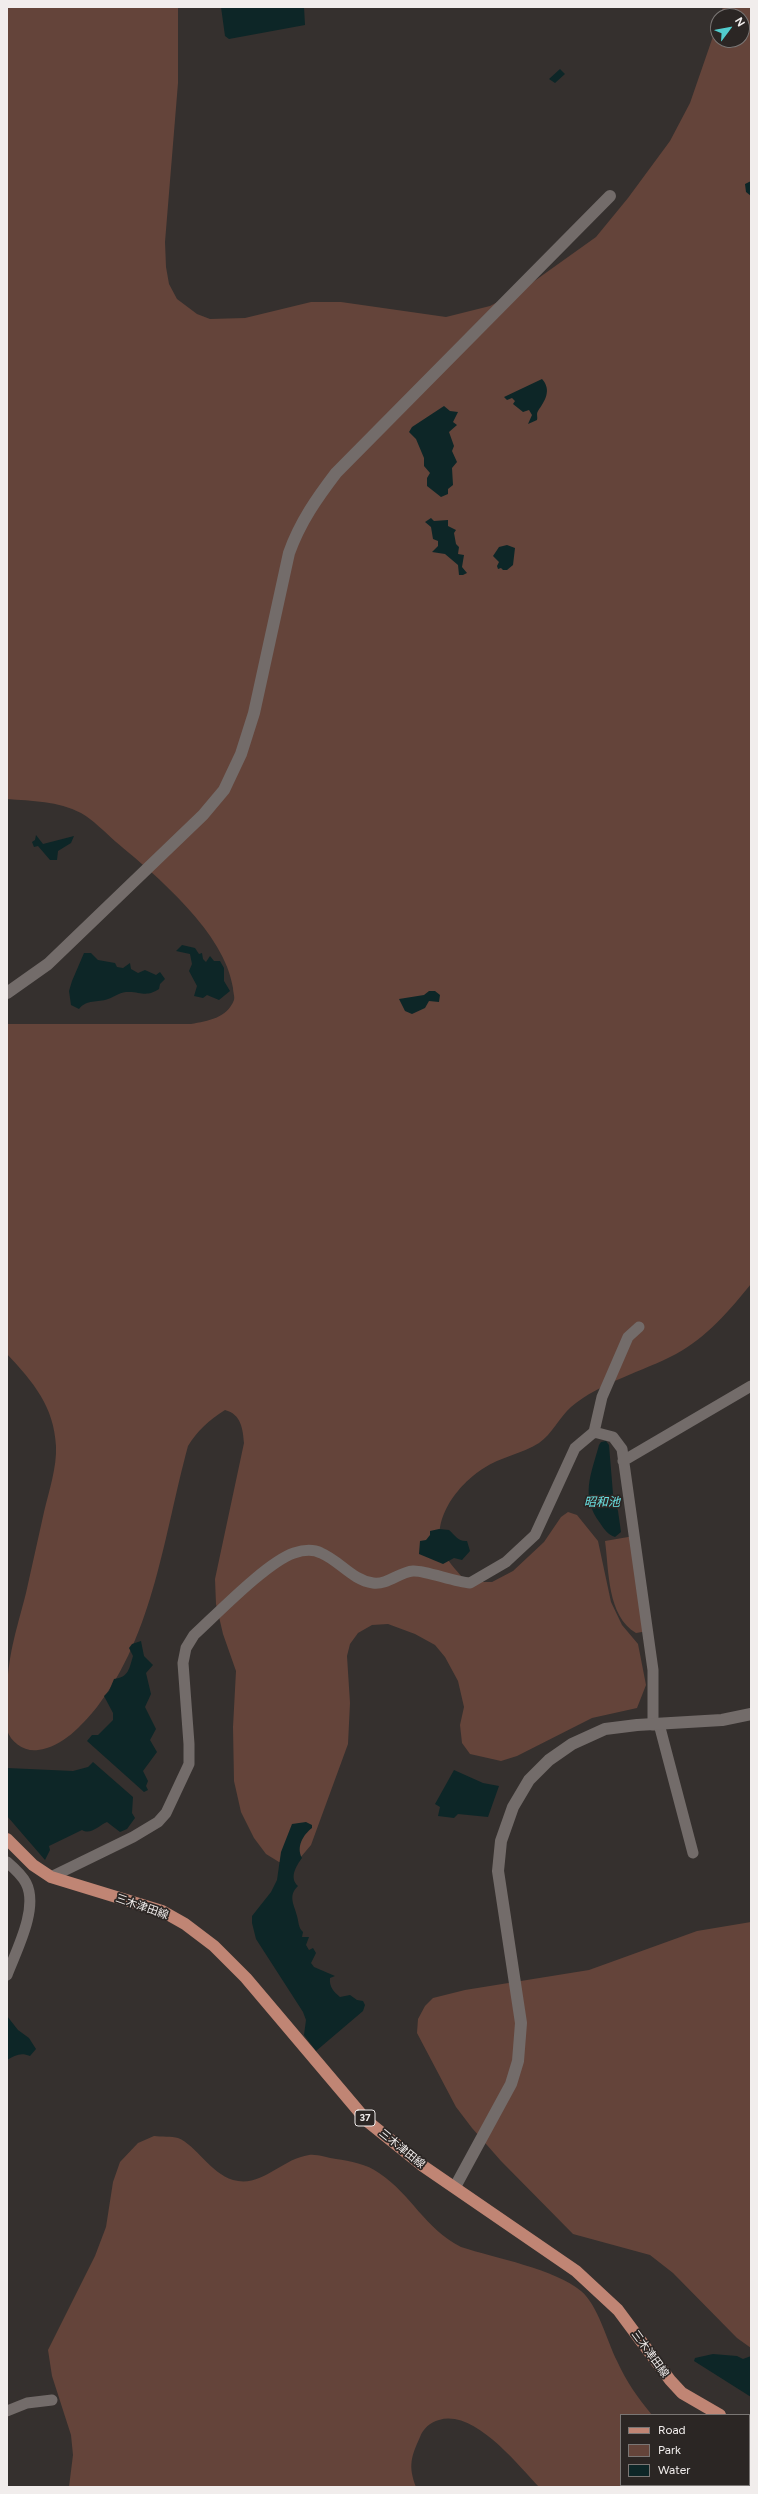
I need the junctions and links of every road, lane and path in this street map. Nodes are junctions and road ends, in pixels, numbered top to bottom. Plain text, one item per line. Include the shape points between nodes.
1 (610, 196) dead end
2 (7, 993) edge
3 (638, 1327) dead end
4 (751, 1386) edge
5 (594, 1432) junction
6 (623, 1461) junction
7 (751, 1714) edge
8 (656, 1725) junction
9 (7, 1840) edge
10 (694, 1853) dead end
11 (7, 1862) edge
12 (51, 1877) junction
13 (7, 1975) edge
14 (455, 2187) junction
15 (52, 2400) dead end
16 (7, 2411) edge
17 (718, 2414) edge

1 - 2 street via 342,467 314,502 288,553 254,713 241,754 224,790 203,815 48,964
3 - 5 street via 628,1337 602,1397
4 - 6 street
5 - 6 street via 613,1437 622,1449
5 - 12 street via 575,1448 535,1535 506,1562 470,1583 413,1571 384,1582 359,1580 321,1552 308,1550 293,1553 265,1571 194,1635 186,1648 182,1663 189,1764 166,1813 158,1822 133,1836
6 - 8 street via 653,1670
7 - 8 street via 722,1720
8 - 10 street
8 - 14 street via 606,1729 572,1744 549,1760 529,1780 513,1807 501,1841 498,1871 521,2023 518,2061 511,2084
9 - 12 main road, 三木津田線 / 37 via 33,1865
11 - 13 street via 26,1883 29,1916
12 - 14 main road, 三木津田線 / 37 via 162,1912 185,1924 208,1941 246,1978 367,2121 423,2166
14 - 17 main road, 三木津田線 / 37 via 576,2271 598,2290 618,2310 674,2384 702,2407
15 - 16 street via 27,2403

